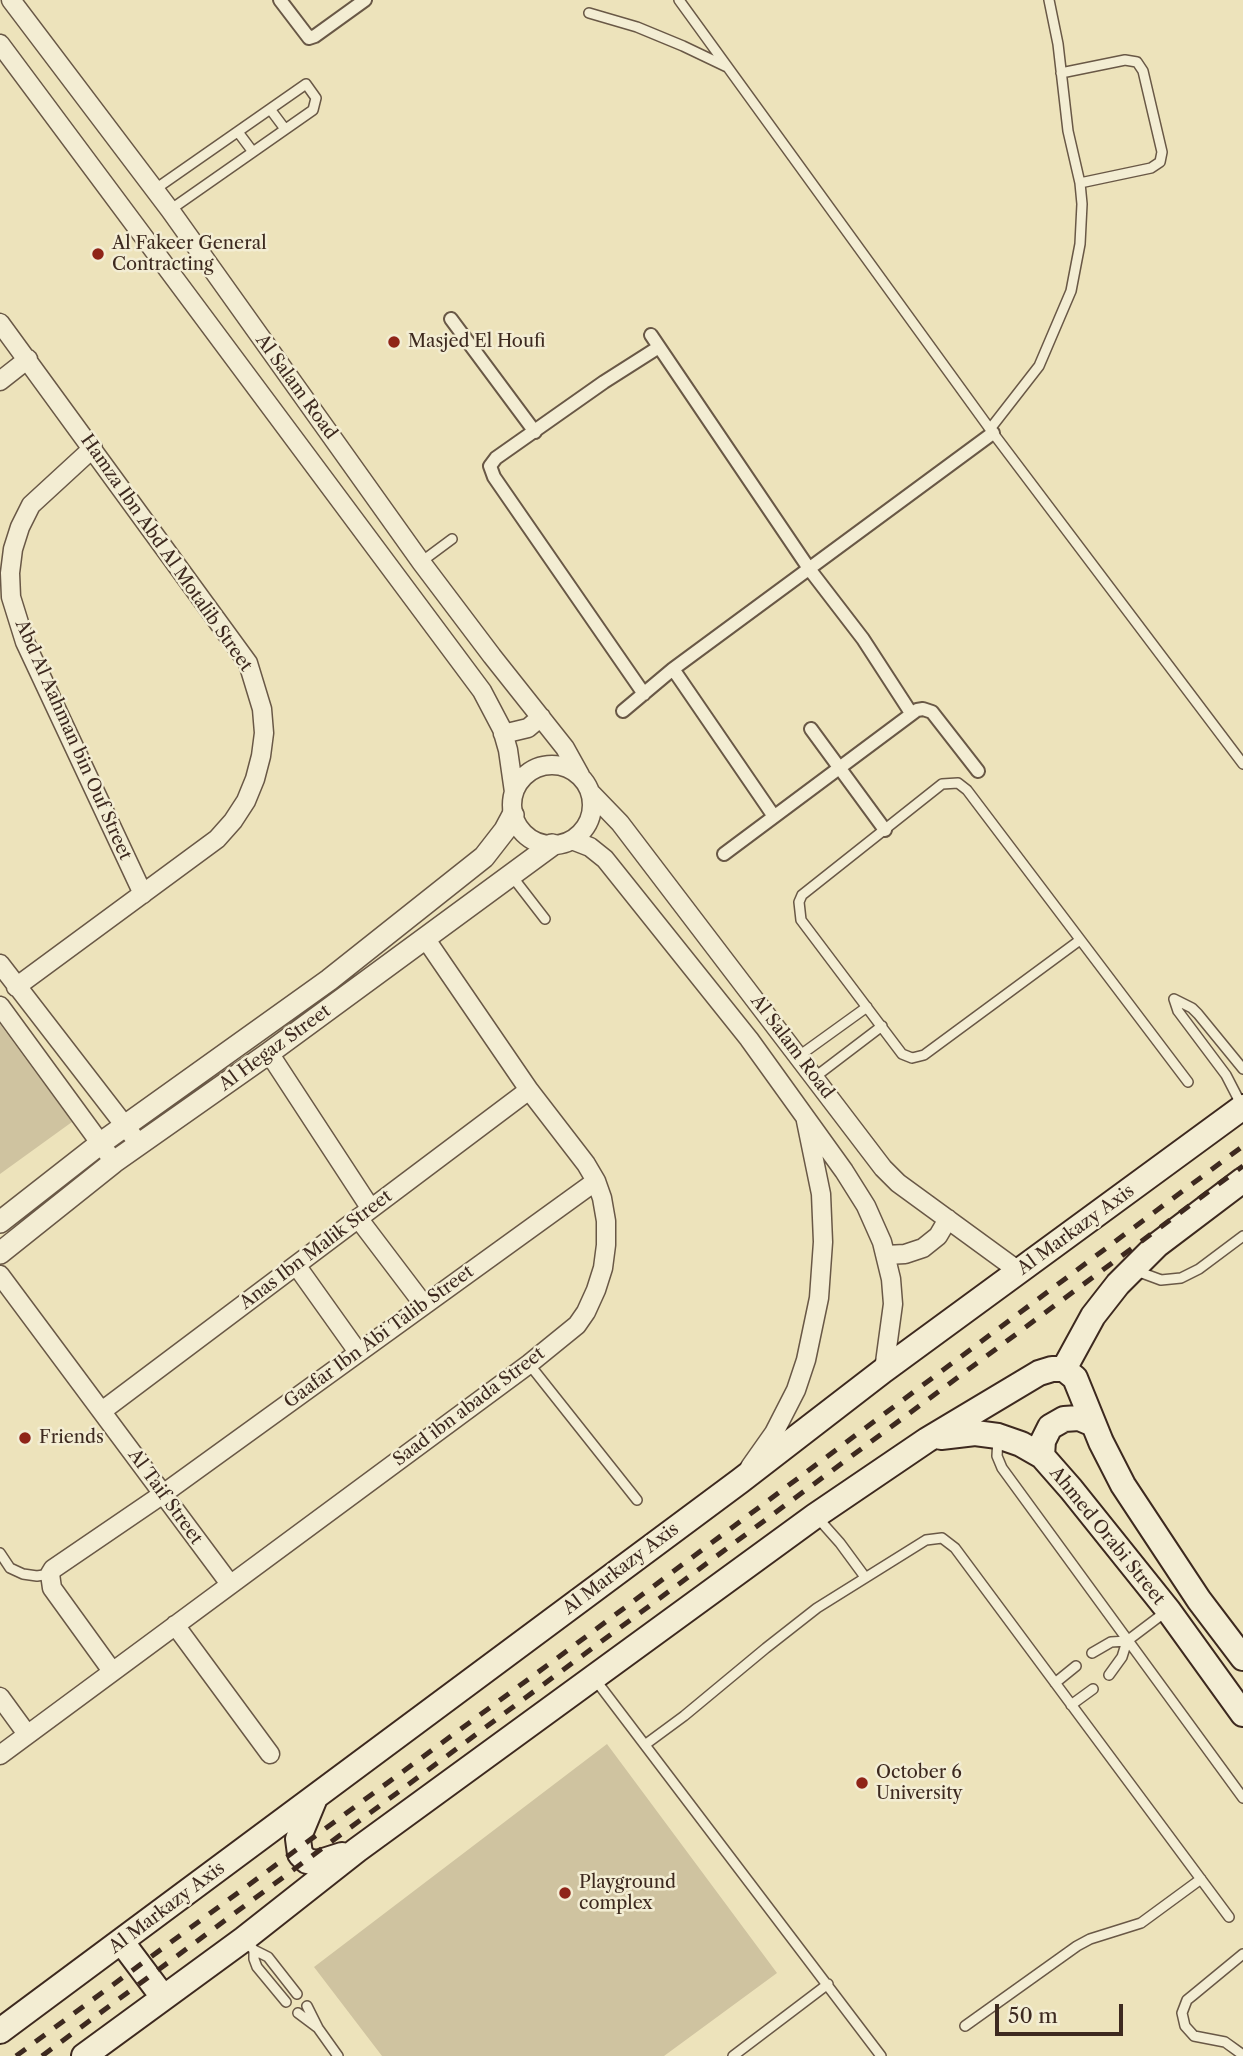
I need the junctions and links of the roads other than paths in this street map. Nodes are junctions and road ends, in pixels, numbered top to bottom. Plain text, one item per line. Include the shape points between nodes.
1 (11, 0) edge
2 (280, 0) edge
3 (365, 0) edge
4 (679, 0) edge
5 (1049, 0) edge
6 (589, 13) dead end
7 (0, 44) edge
8 (728, 67) junction
9 (1061, 73) junction
10 (270, 109) junction
11 (285, 129) junction
12 (238, 132) junction
13 (253, 152) junction
14 (1080, 183) junction
15 (154, 190) junction
16 (170, 210) junction
17 (451, 319) dead end
18 (0, 323) edge
19 (651, 335) dead end
20 (659, 347) junction
21 (28, 359) junction
22 (0, 381) edge
23 (991, 431) junction
24 (535, 432) junction
25 (93, 448) junction
26 (452, 539) dead end
27 (0, 553) edge
28 (421, 562) junction
29 (810, 570) junction
30 (10, 573) junction
31 (673, 669) junction
32 (643, 694) junction
33 (623, 711) dead end
34 (911, 713) junction
35 (541, 717) junction
36 (811, 729) dead end
37 (503, 734) junction
38 (1243, 764) edge
39 (838, 766) junction
40 (978, 771) dead end
41 (580, 775) junction
42 (514, 792) junction
43 (591, 793) junction
44 (774, 814) junction
45 (513, 815) junction
46 (885, 830) junction
47 (562, 842) junction
48 (724, 854) dead end
49 (509, 874) junction
50 (143, 894) junction
51 (545, 919) dead end
52 (425, 938) junction
53 (1080, 940) junction
54 (0, 964) edge
55 (16, 987) junction
56 (0, 1006) edge
57 (867, 1007) junction
58 (882, 1026) junction
59 (269, 1053) junction
60 (799, 1056) junction
61 (1243, 1069) edge
62 (815, 1077) junction
63 (1188, 1082) dead end
64 (529, 1090) junction
65 (1243, 1107) edge
66 (804, 1114) junction
67 (126, 1126) junction
68 (101, 1143) junction
69 (139, 1144) junction
70 (114, 1162) junction
71 (1243, 1180) edge
72 (596, 1181) junction
73 (365, 1214) junction
74 (948, 1219) junction
75 (0, 1222) edge
76 (1243, 1236) edge
77 (0, 1253) edge
78 (886, 1255) junction
79 (296, 1265) junction
80 (1132, 1269) junction
81 (1020, 1272) junction
82 (0, 1275) edge
83 (424, 1305) junction
84 (358, 1352) junction
85 (529, 1364) junction
86 (1064, 1369) junction
87 (884, 1370) junction
88 (102, 1411) junction
89 (1093, 1424) junction
90 (998, 1436) junction
91 (927, 1440) junction
92 (1042, 1456) junction
93 (740, 1480) junction
94 (163, 1494) junction
95 (637, 1500) dead end
96 (815, 1516) junction
97 (0, 1553) edge
98 (50, 1574) junction
99 (865, 1577) junction
100 (230, 1584) junction
101 (1168, 1610) junction
102 (175, 1625) junction
103 (1127, 1641) junction
104 (1092, 1653) dead end
105 (1243, 1657) edge
106 (1076, 1666) dead end
107 (112, 1671) junction
108 (1109, 1675) dead end
109 (593, 1678) junction
110 (1055, 1683) junction
111 (1093, 1689) dead end
112 (0, 1697) edge
113 (1071, 1705) junction
114 (1243, 1714) edge
115 (27, 1734) junction
116 (646, 1744) junction
117 (270, 1754) dead end
118 (0, 1755) edge
119 (315, 1797) junction
120 (1243, 1798) edge
121 (357, 1850) junction
122 (1201, 1880) junction
123 (1229, 1917) dead end
124 (121, 1941) junction
125 (249, 1945) junction
126 (1243, 1954) edge
127 (289, 1984) junction
128 (828, 1984) junction
129 (277, 1994) junction
130 (297, 1994) dead end
131 (163, 1997) junction
132 (286, 2002) dead end
133 (307, 2006) dead end
134 (298, 2013) dead end
135 (965, 2026) dead end
136 (318, 2028) junction
137 (0, 2031) edge
138 (1240, 2054) edge
139 (84, 2056) edge
140 (338, 2056) edge
141 (733, 2056) edge
142 (881, 2056) edge

1 - 15 street, Al Salam Road
2 - 3 street via 309,38
4 - 8 lane
5 - 9 lane
6 - 8 lane via 637,27
7 - 37 street, Al Salam Road via 482,691
8 - 23 lane
9 - 14 lane
9 - 14 lane via 1125,60 1137,62 1162,152 1160,162 1152,168
10 - 11 lane
10 - 11 lane via 306,84 316,106
10 - 12 lane
11 - 13 lane
12 - 13 lane
12 - 15 lane
13 - 16 lane
14 - 23 lane via 1080,244 1071,291 1039,366
15 - 16 street, Al Salam Road
16 - 28 street, Al Salam Road
17 - 24 street
18 - 21 street, Hamza Ibn Abd Al Motalib Street
19 - 20 street
20 - 24 street
20 - 29 street
21 - 22 street
21 - 25 street, Hamza Ibn Abd Al Motalib Street
23 - 29 street
23 - 38 lane
24 - 32 street via 493,460 490,470
25 - 30 street, Abd Al Aahman bin Ouf Street via 31,505 16,538
25 - 50 street, Hamza Ibn Abd Al Motalib Street via 248,663 262,709 261,756 239,811 217,839
26 - 28 lane
27 - 30 street
28 - 35 street, Al Salam Road
29 - 31 street
29 - 34 street
30 - 50 street, Abd Al Aahman bin Ouf Street via 11,597 26,642
31 - 32 street
31 - 44 street
32 - 33 street
34 - 39 street
34 - 40 street via 932,712
35 - 37 street via 520,731
35 - 41 street, Al Salam Road
36 - 39 street
37 - 42 street, Al Salam Road
39 - 44 street
39 - 46 street
41 - 42 street via 559,765 537,768
41 - 43 street
42 - 45 street
43 - 47 street via 592,814 581,833
43 - 60 street, Al Salam Road via 620,823
44 - 48 street
45 - 47 street via 531,839
45 - 67 street, Al Hegaz Street via 484,856 460,877 329,980
46 - 53 lane via 943,784 958,783
46 - 57 lane via 802,895 798,908 801,919
47 - 49 street, Al Hegaz Street
47 - 66 street, Al Salam Road via 590,847 605,859
49 - 51 lane
49 - 52 street, Al Hegaz Street
50 - 55 street, Hamza Ibn Abd Al Motalib Street
52 - 59 street, Al Hegaz Street
52 - 64 street, Saad ibn abada Street
53 - 58 lane via 920,1057 902,1054
53 - 63 lane
54 - 55 street
55 - 67 street
56 - 68 street
57 - 58 lane
57 - 60 lane
58 - 62 lane
59 - 69 street, Al Hegaz Street
59 - 73 street
60 - 62 street, Al Salam Road
61 - 65 lane via 1198,1014 1174,999
62 - 74 street, Al Salam Road via 898,1183
64 - 72 street, Saad ibn abada Street
64 - 73 street, Anas Ibn Malik Street
65 - 81 main road, Al Markazy Axis
66 - 78 street, Al Salam Road via 866,1206
66 - 93 street via 821,1195 819,1298 796,1390 774,1433
67 - 68 street, Al Hegaz Street
67 - 69 street
68 - 70 street
68 - 75 street, Al Hegaz Street
69 - 70 street, Al Hegaz Street
70 - 77 street, Al Hegaz Street
71 - 80 main road
72 - 83 street, Gaafar Ibn Abi Talib Street
72 - 85 street, Saad ibn abada Street via 606,1221 603,1268 596,1290 577,1325
73 - 79 street, Anas Ibn Malik Street
73 - 83 street
74 - 78 street via 938,1236 923,1248
74 - 81 street, Al Salam Road
76 - 80 lane via 1181,1278 1161,1280
78 - 87 street, Al Salam Road via 893,1304
79 - 84 street
79 - 88 street, Anas Ibn Malik Street
80 - 86 main road via 1093,1316
81 - 87 main road, Al Markazy Axis
82 - 88 street, Al Taif Street
83 - 84 street, Gaafar Ibn Abi Talib Street
84 - 94 street, Gaafar Ibn Abi Talib Street
85 - 95 lane
85 - 100 street, Saad ibn abada Street
86 - 89 main road, Ahmed Orabi Street via 1075,1377
86 - 91 main road via 1039,1373
87 - 93 main road, Al Markazy Axis
88 - 94 street, Al Taif Street
89 - 92 main road via 1079,1418 1063,1419 1050,1427 1042,1441
89 - 105 main road, Ahmed Orabi Street via 1123,1485
90 - 91 main road, Ahmed Orabi Street via 975,1433
90 - 92 main road, Ahmed Orabi Street
90 - 103 lane via 996,1450 1003,1468
91 - 96 main road
92 - 101 main road, Ahmed Orabi Street
93 - 119 main road, Al Markazy Axis
94 - 98 street, Gaafar Ibn Abi Talib Street
94 - 100 street, Al Taif Street
96 - 99 lane
96 - 109 main road
97 - 98 lane via 10,1569 37,1576
98 - 107 street via 52,1588
99 - 110 lane via 926,1539 947,1540
99 - 116 lane via 796,1623
100 - 102 street, Saad ibn abada Street
101 - 103 lane
101 - 114 main road, Ahmed Orabi Street
102 - 107 street, Saad ibn abada Street
102 - 117 street
103 - 104 lane via 1111,1642
103 - 108 lane
103 - 120 lane
106 - 110 lane
107 - 115 street, Saad ibn abada Street
109 - 116 lane
109 - 121 main road
110 - 113 lane
111 - 113 lane
112 - 115 street
113 - 122 lane
115 - 118 street, Saad ibn abada Street
116 - 128 lane
119 - 121 main road via 298,1839 303,1858 317,1863
119 - 124 main road, Al Markazy Axis
121 - 125 main road
122 - 123 lane
122 - 135 lane via 1141,1923 1077,1946
124 - 131 main road
124 - 137 main road, Al Markazy Axis
125 - 127 lane via 268,1957
125 - 129 lane via 257,1967
125 - 131 main road
126 - 138 lane via 1192,1996 1182,2013 1194,2036 1225,2042
127 - 129 lane
127 - 130 lane
128 - 141 lane
128 - 142 lane
129 - 132 lane
131 - 139 main road
133 - 136 lane
134 - 136 lane
136 - 140 lane

